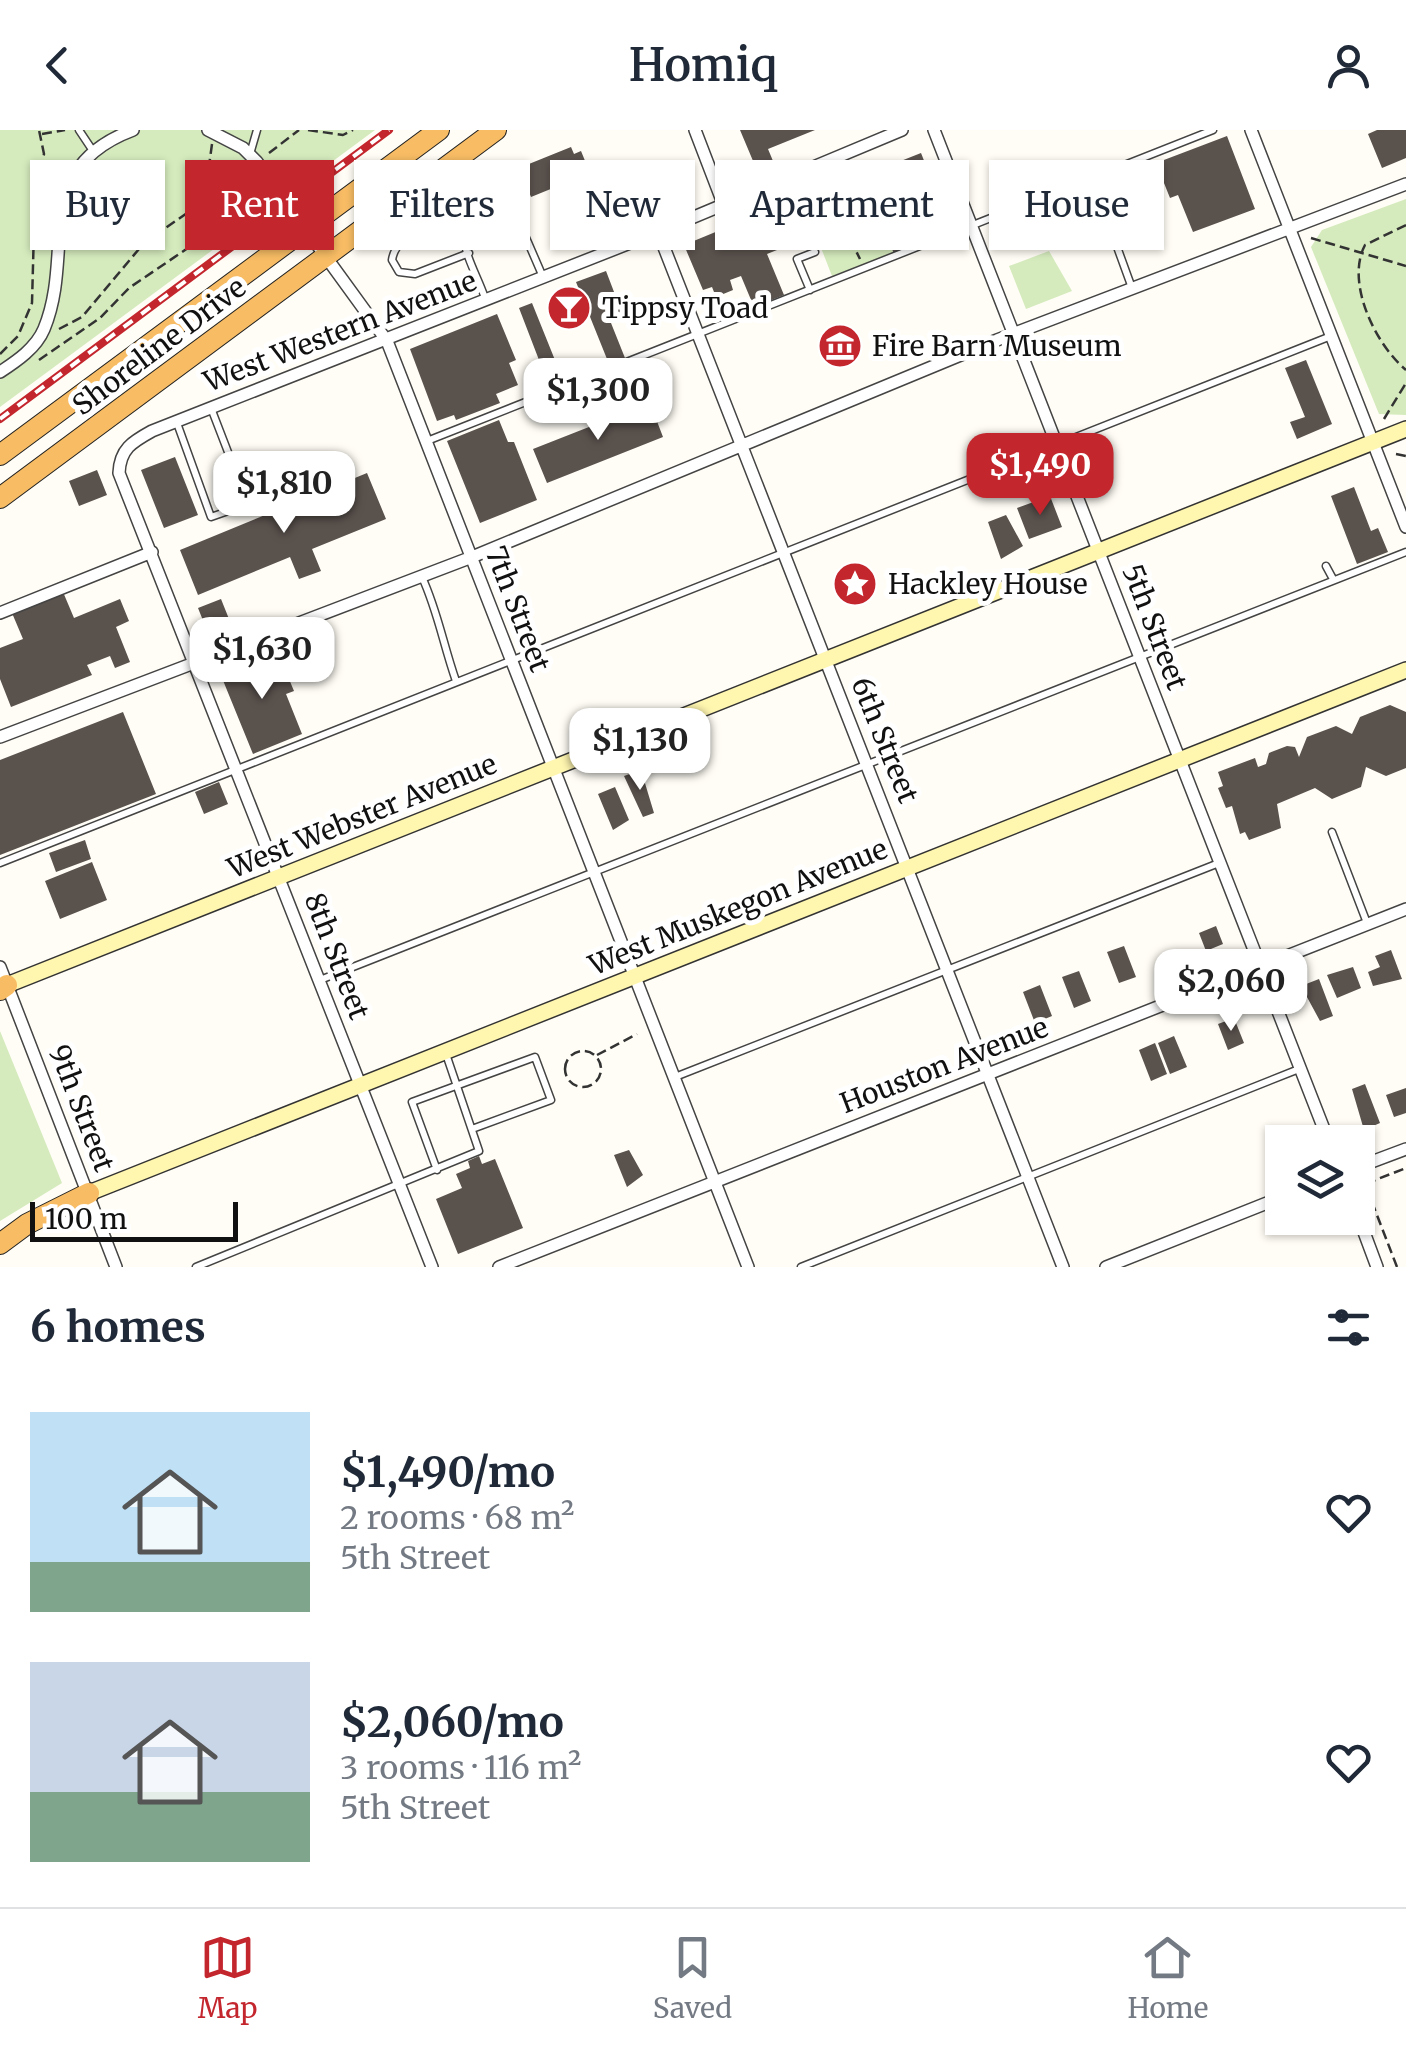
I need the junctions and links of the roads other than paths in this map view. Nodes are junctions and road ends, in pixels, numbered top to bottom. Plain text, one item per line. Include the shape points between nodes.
1 (79, 130) edge
2 (133, 130) edge
3 (257, 130) edge
4 (439, 130) edge
5 (496, 130) edge
6 (695, 130) edge
7 (902, 130) edge
8 (934, 130) edge
9 (1213, 130) edge
10 (1251, 130) edge
11 (212, 131) edge
12 (92, 151) junction
13 (247, 160) edge
14 (252, 160) edge
15 (828, 160) edge
16 (1137, 160) edge
17 (715, 182) edge
18 (1406, 184) edge
19 (334, 207) edge
20 (989, 219) edge
21 (971, 226) junction
22 (1288, 229) junction
23 (530, 248) edge
24 (276, 250) edge
25 (322, 250) edge
26 (397, 250) edge
27 (468, 250) edge
28 (613, 250) edge
29 (665, 250) edge
30 (1118, 250) edge
31 (815, 252) dead end
32 (469, 253) junction
33 (326, 255) junction
34 (543, 278) junction
35 (810, 290) junction
36 (1133, 290) junction
37 (486, 301) junction
38 (1014, 334) junction
39 (697, 335) junction
40 (1332, 336) junction
41 (387, 341) junction
42 (604, 371) junction
43 (0, 372) edge
44 (617, 407) dead end
45 (212, 408) junction
46 (176, 422) junction
47 (1406, 429) edge
48 (426, 441) junction
49 (1057, 442) junction
50 (1372, 442) junction
51 (740, 448) junction
52 (0, 454) edge
53 (0, 498) edge
54 (1406, 527) edge
55 (783, 550) junction
56 (152, 552) junction
57 (1099, 552) junction
58 (1406, 552) edge
59 (472, 558) junction
60 (1326, 566) dead end
61 (421, 576) junction
62 (1333, 579) junction
63 (0, 613) edge
64 (1139, 655) junction
65 (826, 659) junction
66 (510, 660) junction
67 (190, 662) junction
68 (1406, 670) edge
69 (456, 681) junction
70 (0, 737) edge
71 (1180, 759) junction
72 (867, 764) junction
73 (552, 767) junction
74 (235, 769) junction
75 (1332, 832) dead end
76 (1219, 862) junction
77 (0, 863) edge
78 (908, 866) junction
79 (593, 872) junction
80 (278, 875) junction
81 (1406, 909) edge
82 (1367, 924) junction
83 (1260, 966) junction
84 (947, 969) junction
85 (634, 976) junction
86 (320, 980) junction
87 (2, 981) edge
88 (445, 1050) junction
89 (1300, 1069) junction
90 (988, 1075) junction
91 (675, 1077) junction
92 (360, 1083) junction
93 (457, 1086) junction
94 (1322, 1125) edge
95 (472, 1130) junction
96 (1406, 1149) edge
97 (1375, 1161) edge
98 (437, 1170) junction
99 (1028, 1178) junction
100 (716, 1182) junction
101 (402, 1186) junction
102 (89, 1194) junction
103 (1265, 1204) edge
104 (1365, 1235) edge
105 (0, 1244) edge
106 (217, 1263) edge
107 (116, 1267) edge
108 (196, 1267) edge
109 (432, 1267) edge
110 (500, 1267) edge
111 (748, 1267) edge
112 (800, 1267) edge
113 (1063, 1267) edge
114 (1106, 1267) edge
115 (1377, 1267) edge

1 - 12 lane
2 - 12 street
3 - 14 lane
4 - 19 highway, Shoreline Drive
5 - 33 highway, Shoreline Drive
6 - 17 street
7 - 15 street, West Western Avenue
8 - 21 street, 5th Street
9 - 16 lane
10 - 22 street
11 - 13 street, 7th Street
12 - 43 street via 63,197 54,292 43,332
18 - 22 street
20 - 21 lane
21 - 35 lane
21 - 38 street, 5th Street
22 - 36 street
22 - 40 street
23 - 34 lane
24 - 52 highway, Shoreline Drive
25 - 33 street, 7th Street
26 - 32 lane via 392,260 400,272 415,274
27 - 32 lane
28 - 34 street, West Western Avenue
29 - 39 street, 6th Street
30 - 36 lane
31 - 35 lane via 797,259
32 - 37 lane
33 - 41 street, 7th Street
33 - 53 highway, Shoreline Drive
34 - 37 street, West Western Avenue
35 - 39 lane
36 - 38 street
37 - 41 street, West Western Avenue
38 - 49 street, 5th Street
38 - 51 street
39 - 42 lane
39 - 51 street, 6th Street
40 - 49 lane
40 - 50 street
41 - 45 street, West Western Avenue
41 - 48 street, 7th Street
42 - 44 lane
42 - 48 lane
45 - 46 street, West Western Avenue
45 - 46 lane via 248,504 212,517
46 - 56 street, West Western Avenue via 130,443 120,457 119,472
47 - 50 main road, West Webster Avenue
48 - 59 street, 7th Street
49 - 55 lane
49 - 57 street, 5th Street
50 - 54 street
50 - 57 main road, West Webster Avenue
51 - 55 street, 6th Street
51 - 59 street
55 - 65 street, 6th Street
55 - 66 lane
56 - 63 street
56 - 67 street, 8th Street
57 - 64 street, 5th Street
57 - 65 main road, West Webster Avenue
58 - 62 lane
59 - 61 street
59 - 66 street, 7th Street
60 - 62 lane
61 - 67 street
61 - 69 lane via 439,613
62 - 64 lane
64 - 71 street, 5th Street
64 - 72 lane
65 - 72 street, 6th Street
65 - 73 main road, West Webster Avenue
66 - 69 lane
66 - 73 street, 7th Street
67 - 70 street
67 - 74 street, 8th Street
68 - 71 main road, West Muskegon Avenue
69 - 74 lane
71 - 76 street, 5th Street
71 - 78 main road, West Muskegon Avenue
72 - 78 street, 6th Street
72 - 79 lane
73 - 79 street, 7th Street
73 - 80 main road, West Webster Avenue
74 - 77 lane
74 - 80 street, 8th Street
75 - 82 lane
76 - 83 street, 5th Street
76 - 84 lane
78 - 84 street, 6th Street
78 - 85 main road, West Muskegon Avenue
79 - 85 street, 7th Street
79 - 86 lane
80 - 86 street, 8th Street
80 - 87 main road, West Webster Avenue
81 - 82 street, Houston Avenue
82 - 83 street, Houston Avenue
83 - 89 street, 5th Street
83 - 90 street, Houston Avenue
84 - 90 street, 6th Street
84 - 91 lane
85 - 88 main road, West Muskegon Avenue
85 - 91 street, 7th Street
86 - 92 street, 8th Street
87 - 102 street, 9th Street
88 - 92 main road, West Muskegon Avenue
88 - 93 lane
89 - 94 street, 5th Street
89 - 99 lane
90 - 99 street, 6th Street
90 - 100 street, Houston Avenue
91 - 100 street, 7th Street
92 - 101 street, 8th Street
92 - 102 main road, West Muskegon Avenue
93 - 95 lane
93 - 95 lane via 536,1057 552,1100
93 - 98 lane via 412,1102
95 - 98 lane via 479,1151
96 - 97 street
98 - 101 lane
99 - 112 lane
99 - 113 street, 6th Street
100 - 110 street, Houston Avenue
100 - 111 street, 7th Street
101 - 106 lane
101 - 109 street, 8th Street
102 - 105 highway
102 - 107 street, 9th Street
103 - 114 street
104 - 115 street
106 - 108 lane

